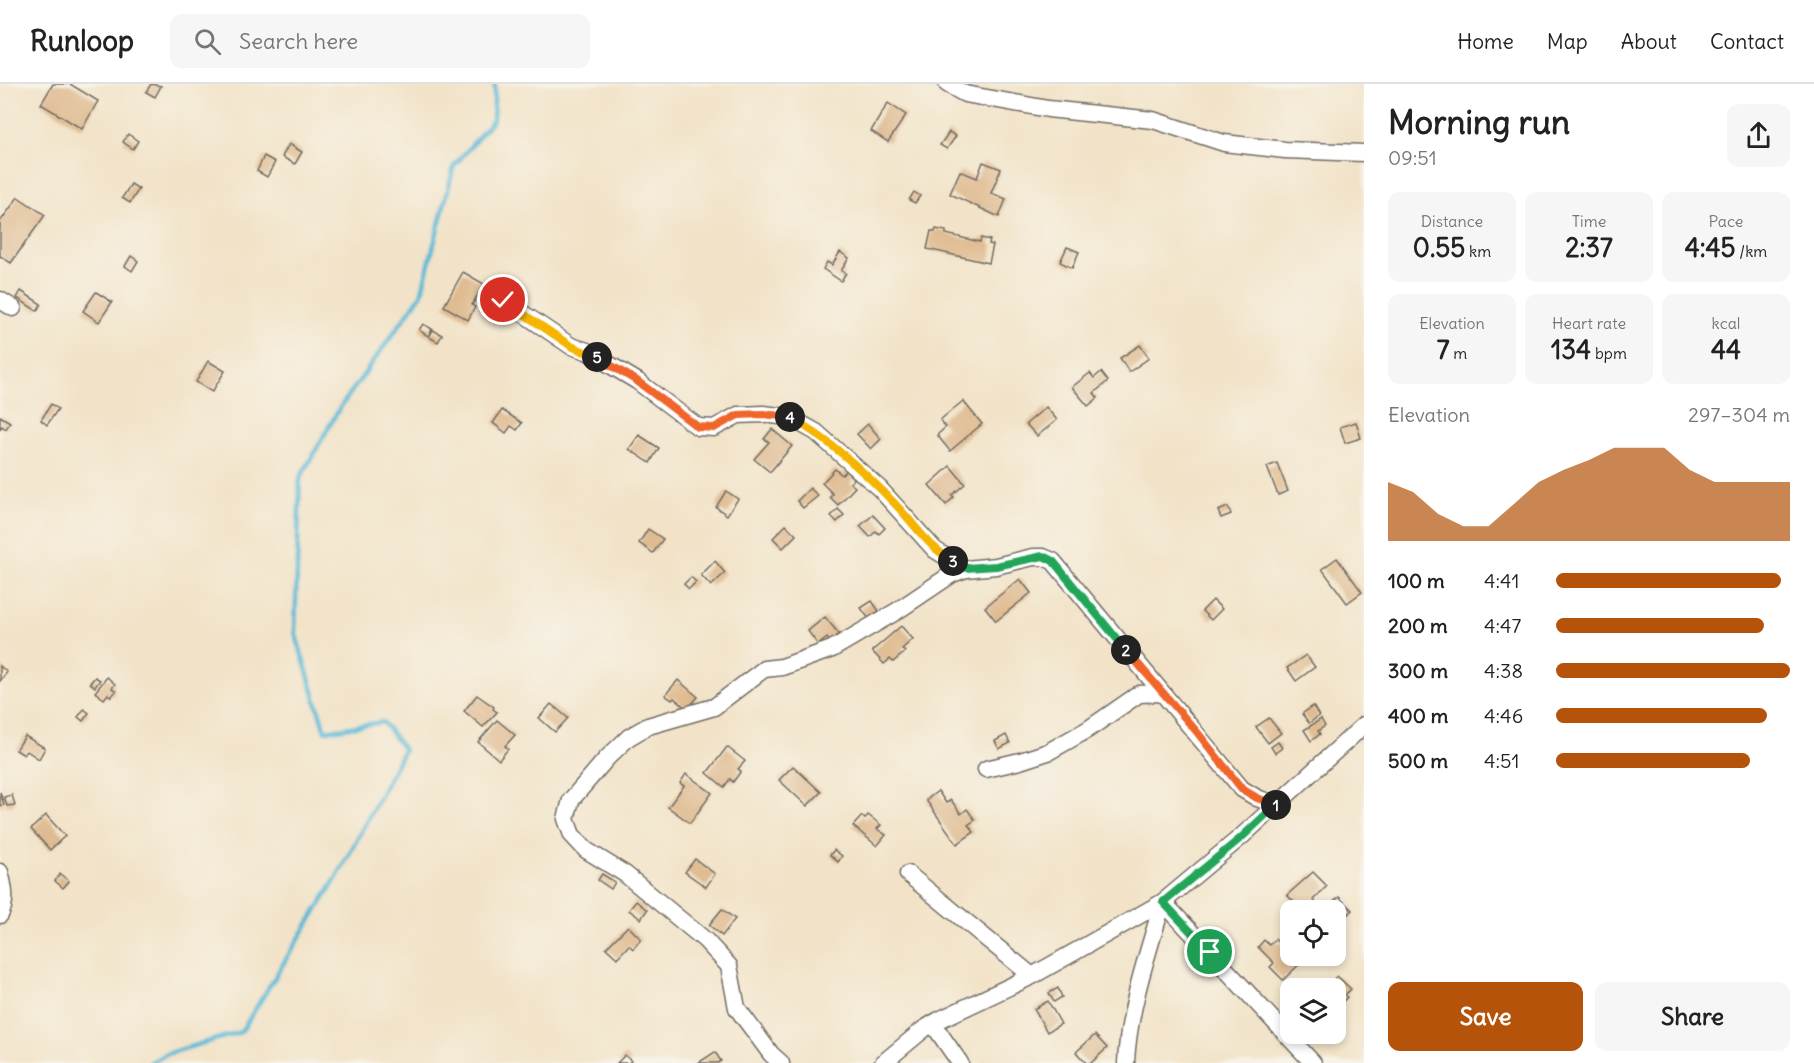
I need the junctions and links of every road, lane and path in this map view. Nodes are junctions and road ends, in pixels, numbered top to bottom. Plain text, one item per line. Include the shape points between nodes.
1 (947, 84) edge
2 (1364, 153) edge
3 (503, 300) dead end
4 (966, 568) junction
5 (1162, 693) junction
6 (1364, 725) edge
7 (986, 769) dead end
8 (1277, 805) junction
9 (0, 872) edge
10 (908, 874) dead end
11 (1163, 902) junction
12 (0, 915) edge
13 (1032, 975) junction
14 (933, 1024) junction
15 (781, 1063) edge
16 (883, 1063) edge
17 (960, 1063) edge
18 (1126, 1063) edge
19 (1313, 1063) edge

1 - 2 street via 965,94 1047,109 1153,120 1224,143
3 - 4 street via 571,346 587,351 637,381 698,427 714,428 738,415 763,414 789,417 816,432 880,489 935,550
4 - 5 street via 1043,556 1053,561
4 - 15 street via 832,649 764,669 714,707 648,726 629,736 571,800 566,819 572,835 586,850 625,874 705,940 729,966 737,1008
5 - 7 street via 1139,694 1048,752
5 - 8 street via 1242,789
6 - 8 street
8 - 11 street
9 - 12 street via 5,890
10 - 13 street
11 - 13 street
11 - 18 street via 1144,964
11 - 19 street
13 - 14 street
14 - 16 street
14 - 17 street

